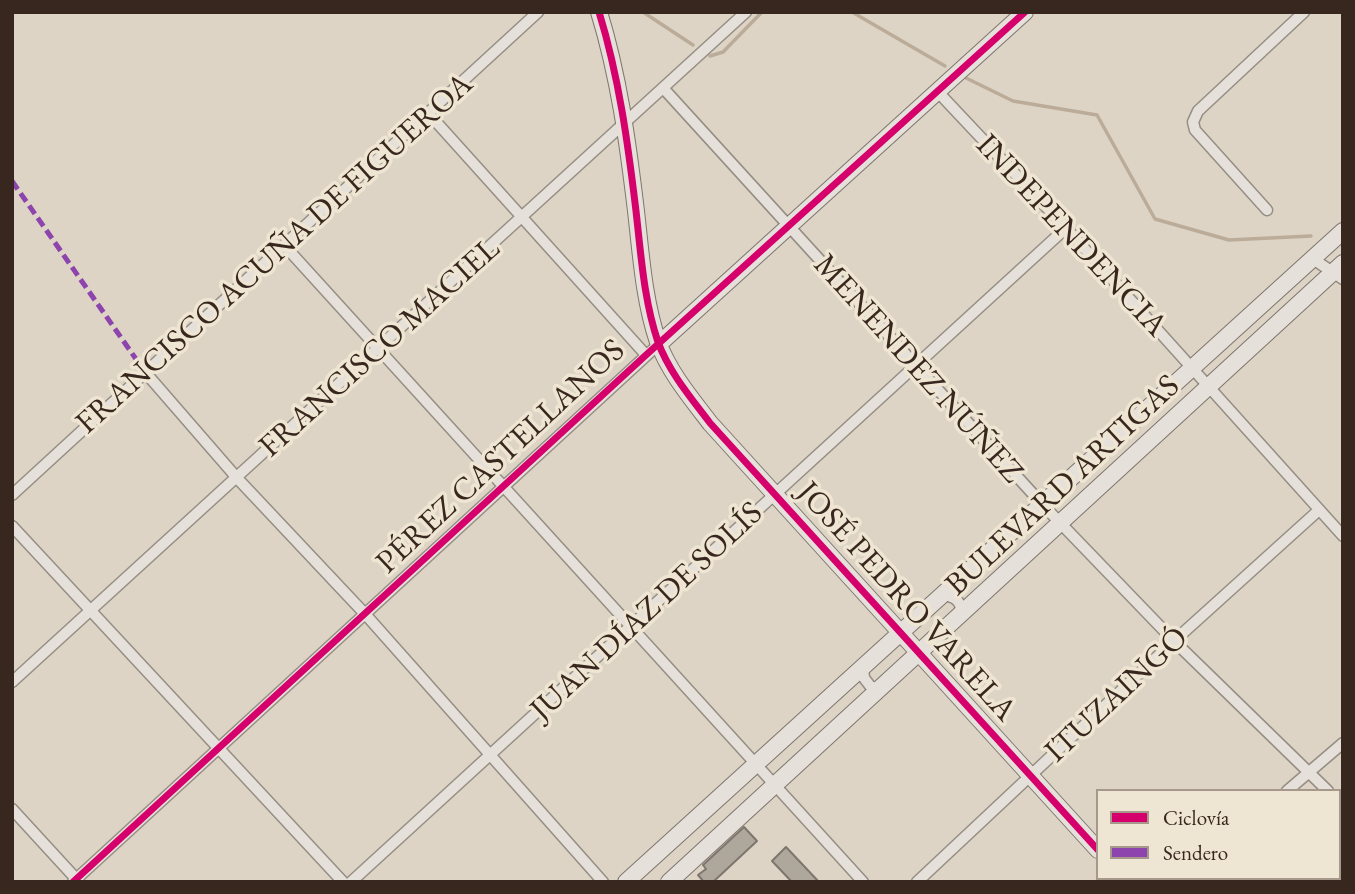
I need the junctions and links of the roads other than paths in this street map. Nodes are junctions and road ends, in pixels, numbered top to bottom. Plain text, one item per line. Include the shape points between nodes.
1 (538, 12) edge
2 (599, 12) edge
3 (746, 12) edge
4 (1025, 12) edge
5 (1304, 12) edge
6 (664, 89) junction
7 (938, 92) junction
8 (429, 114) junction
9 (624, 125) junction
10 (1267, 210) dead end
11 (523, 218) junction
12 (789, 227) junction
13 (1066, 228) junction
14 (1343, 231) edge
15 (284, 245) junction
16 (1312, 259) junction
17 (1340, 271) edge
18 (659, 344) junction
19 (379, 349) junction
20 (646, 355) junction
21 (914, 365) junction
22 (1192, 368) junction
23 (145, 372) junction
24 (1209, 386) junction
25 (237, 478) junction
26 (504, 488) junction
27 (12, 495) edge
28 (775, 495) junction
29 (1043, 505) junction
30 (1319, 509) junction
31 (1060, 522) junction
32 (12, 526) edge
33 (1343, 537) edge
34 (944, 595) junction
35 (89, 610) junction
36 (366, 615) junction
37 (962, 615) junction
38 (630, 627) junction
39 (902, 633) junction
40 (1174, 641) junction
41 (919, 653) junction
42 (863, 667) junction
43 (12, 682) edge
44 (880, 688) junction
45 (1343, 743) edge
46 (218, 749) junction
47 (489, 757) junction
48 (757, 764) junction
49 (1309, 772) junction
50 (1030, 777) junction
51 (776, 785) junction
52 (1289, 789) edge
53 (1326, 789) edge
54 (12, 809) edge
55 (1096, 848) edge
56 (76, 881) edge
57 (343, 882) edge
58 (351, 882) edge
59 (603, 882) edge
60 (626, 882) edge
61 (669, 882) edge
62 (863, 882) edge
63 (917, 882) edge

1 - 8 street, FRANCISCO ACUÑA DE FIGUEROA
2 - 9 street, JOSÉ PEDRO VARELA
3 - 6 street, FRANCISCO MACIEL
4 - 7 street, PÉREZ CASTELLANOS
5 - 10 street via 1198,111 1193,122 1195,130
6 - 9 street, FRANCISCO MACIEL
6 - 12 street, MENENDEZ NÚÑEZ
7 - 12 street, PÉREZ CASTELLANOS
7 - 13 street, INDEPENDENCIA
8 - 11 street
8 - 15 street, FRANCISCO ACUÑA DE FIGUEROA
9 - 11 street, FRANCISCO MACIEL
9 - 18 street, JOSÉ PEDRO VARELA via 643,276
11 - 19 street, FRANCISCO MACIEL
11 - 20 street
12 - 18 street, PÉREZ CASTELLANOS
12 - 21 street, MENENDEZ NÚÑEZ
13 - 21 street, JUAN DÍAZ DE SOLÍS
13 - 22 street, INDEPENDENCIA
14 - 16 street, BULEVARD ARTIGAS
15 - 19 street
15 - 23 street, FRANCISCO ACUÑA DE FIGUEROA
16 - 17 street
16 - 22 street, BULEVARD ARTIGAS
17 - 24 street, BULEVARD ARTIGAS
18 - 20 street, PÉREZ CASTELLANOS
18 - 28 street, JOSÉ PEDRO VARELA via 710,423
19 - 25 street, FRANCISCO MACIEL
19 - 26 street
20 - 26 street, PÉREZ CASTELLANOS
21 - 28 street, JUAN DÍAZ DE SOLÍS
21 - 29 street, MENENDEZ NÚÑEZ
22 - 24 street, INDEPENDENCIA
22 - 29 street, BULEVARD ARTIGAS
23 - 25 street
23 - 27 street, FRANCISCO ACUÑA DE FIGUEROA
24 - 30 street, INDEPENDENCIA
24 - 31 street, BULEVARD ARTIGAS
25 - 35 street, FRANCISCO MACIEL
25 - 36 street
26 - 36 street, PÉREZ CASTELLANOS
26 - 38 street
28 - 38 street, JUAN DÍAZ DE SOLÍS
28 - 39 street, JOSÉ PEDRO VARELA
29 - 31 street, MENENDEZ NÚÑEZ
29 - 34 street, BULEVARD ARTIGAS
30 - 33 street, INDEPENDENCIA
30 - 40 street, ITUZAINGÓ
31 - 37 street, BULEVARD ARTIGAS
31 - 40 street, MENENDEZ NÚÑEZ
32 - 35 street
34 - 37 street via 954,597
34 - 39 street, BULEVARD ARTIGAS
35 - 43 street, FRANCISCO MACIEL
35 - 46 street
36 - 46 street, PÉREZ CASTELLANOS
36 - 47 street
37 - 41 street, BULEVARD ARTIGAS
38 - 47 street, JUAN DÍAZ DE SOLÍS
38 - 48 street
39 - 41 street, JOSÉ PEDRO VARELA
39 - 42 street, BULEVARD ARTIGAS
40 - 49 street, MENENDEZ NÚÑEZ
40 - 50 street, ITUZAINGÓ
41 - 44 street, BULEVARD ARTIGAS
41 - 50 street, JOSÉ PEDRO VARELA
42 - 44 street via 871,687
42 - 48 street, BULEVARD ARTIGAS
44 - 51 street, BULEVARD ARTIGAS
45 - 49 street
46 - 56 street, PÉREZ CASTELLANOS
46 - 57 street
47 - 58 street, JUAN DÍAZ DE SOLÍS
47 - 59 street
48 - 51 street
48 - 60 street, BULEVARD ARTIGAS
49 - 52 street
49 - 53 street, MENENDEZ NÚÑEZ
50 - 55 street, JOSÉ PEDRO VARELA
50 - 63 street, ITUZAINGÓ
51 - 61 street, BULEVARD ARTIGAS
51 - 62 street
54 - 56 street

